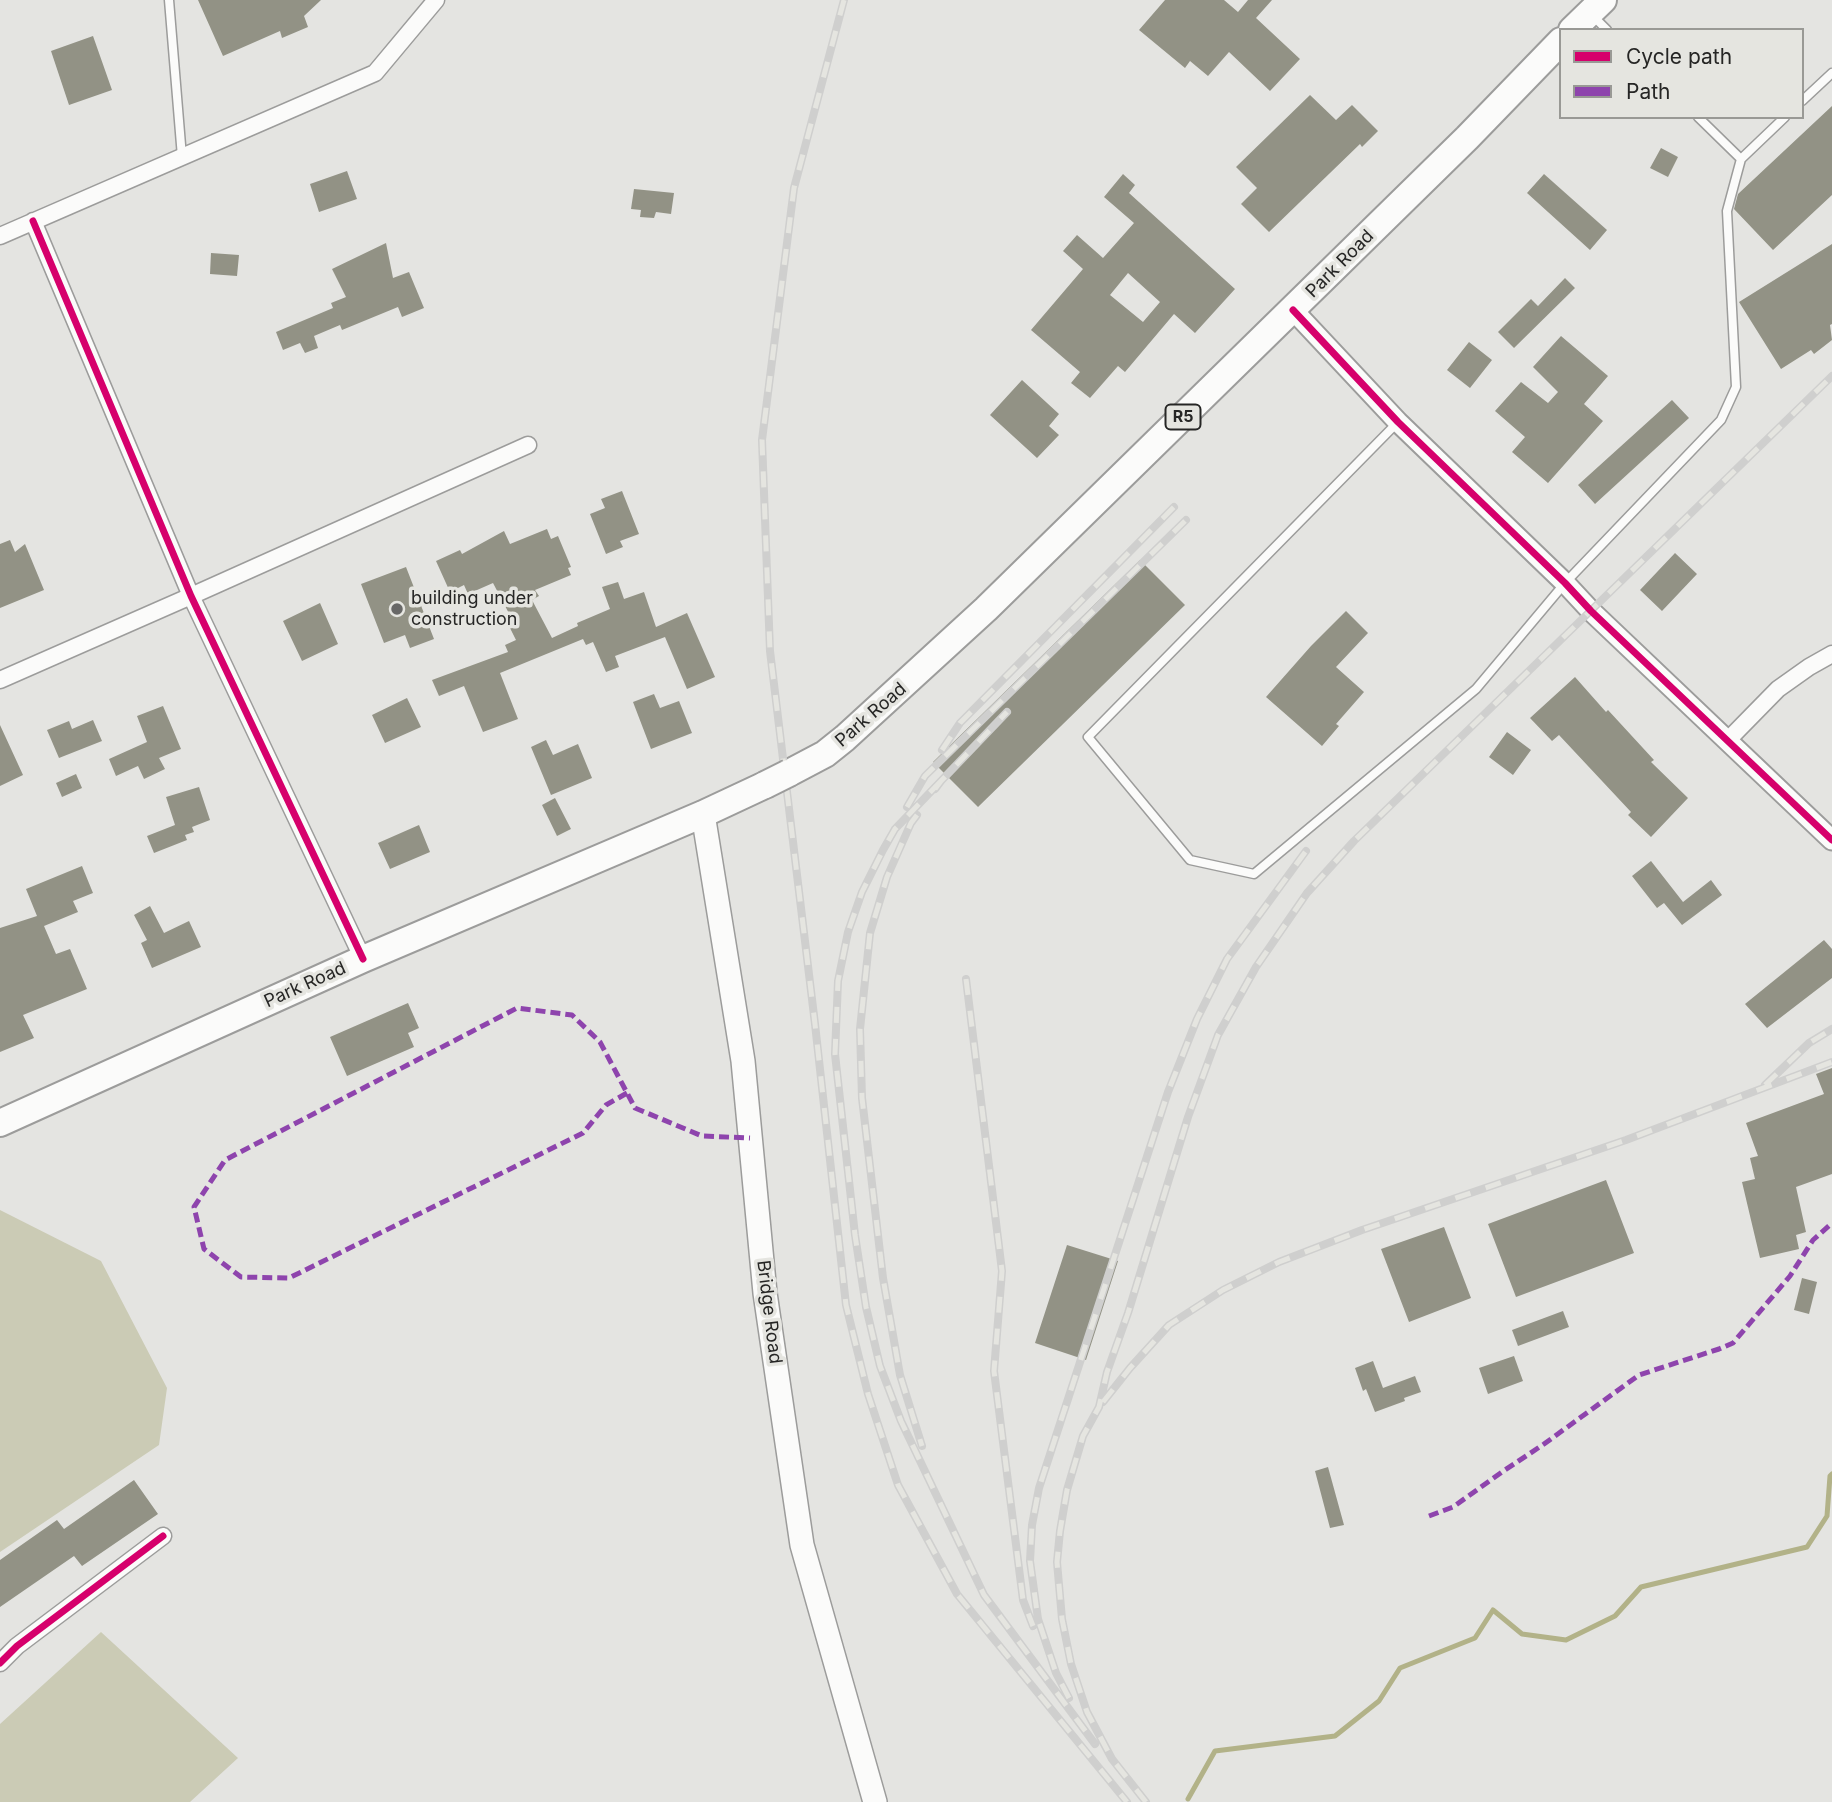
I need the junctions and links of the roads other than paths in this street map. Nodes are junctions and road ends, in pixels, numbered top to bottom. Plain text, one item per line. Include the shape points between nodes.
1 (169, 0) edge
2 (436, 0) edge
3 (1559, 43) edge
4 (1832, 73) edge
5 (1804, 99) edge
6 (1700, 119) edge
7 (1783, 119) edge
8 (182, 157) junction
9 (1741, 159) junction
10 (33, 221) junction
11 (0, 236) edge
12 (1293, 310) junction
13 (1398, 422) junction
14 (528, 445) dead end
15 (1565, 583) junction
16 (191, 596) junction
17 (1832, 654) edge
18 (0, 680) edge
19 (1727, 741) junction
20 (703, 814) junction
21 (1832, 840) edge
22 (363, 959) junction
23 (0, 1123) edge
24 (163, 1536) dead end
25 (0, 1663) edge
26 (875, 1802) edge

1 - 8 lane
2 - 8 street via 375,74
3 - 12 highway, Park Road / R5
4 - 5 lane
6 - 9 lane
7 - 9 lane
8 - 10 street
9 - 15 lane via 1727,211 1736,387 1721,420
10 - 11 street
10 - 16 street
12 - 13 street
12 - 20 highway, Park Road / R5 via 867,720 825,754
13 - 15 street
13 - 15 lane via 1088,737 1190,860 1254,874 1476,689
14 - 16 street
15 - 19 street
16 - 18 street
16 - 22 street
17 - 19 street via 1778,689
19 - 21 street
20 - 22 highway, Park Road / R5
20 - 26 main road, Bridge Road via 743,1061 765,1293 802,1545
22 - 23 highway, Park Road / R5
24 - 25 street

